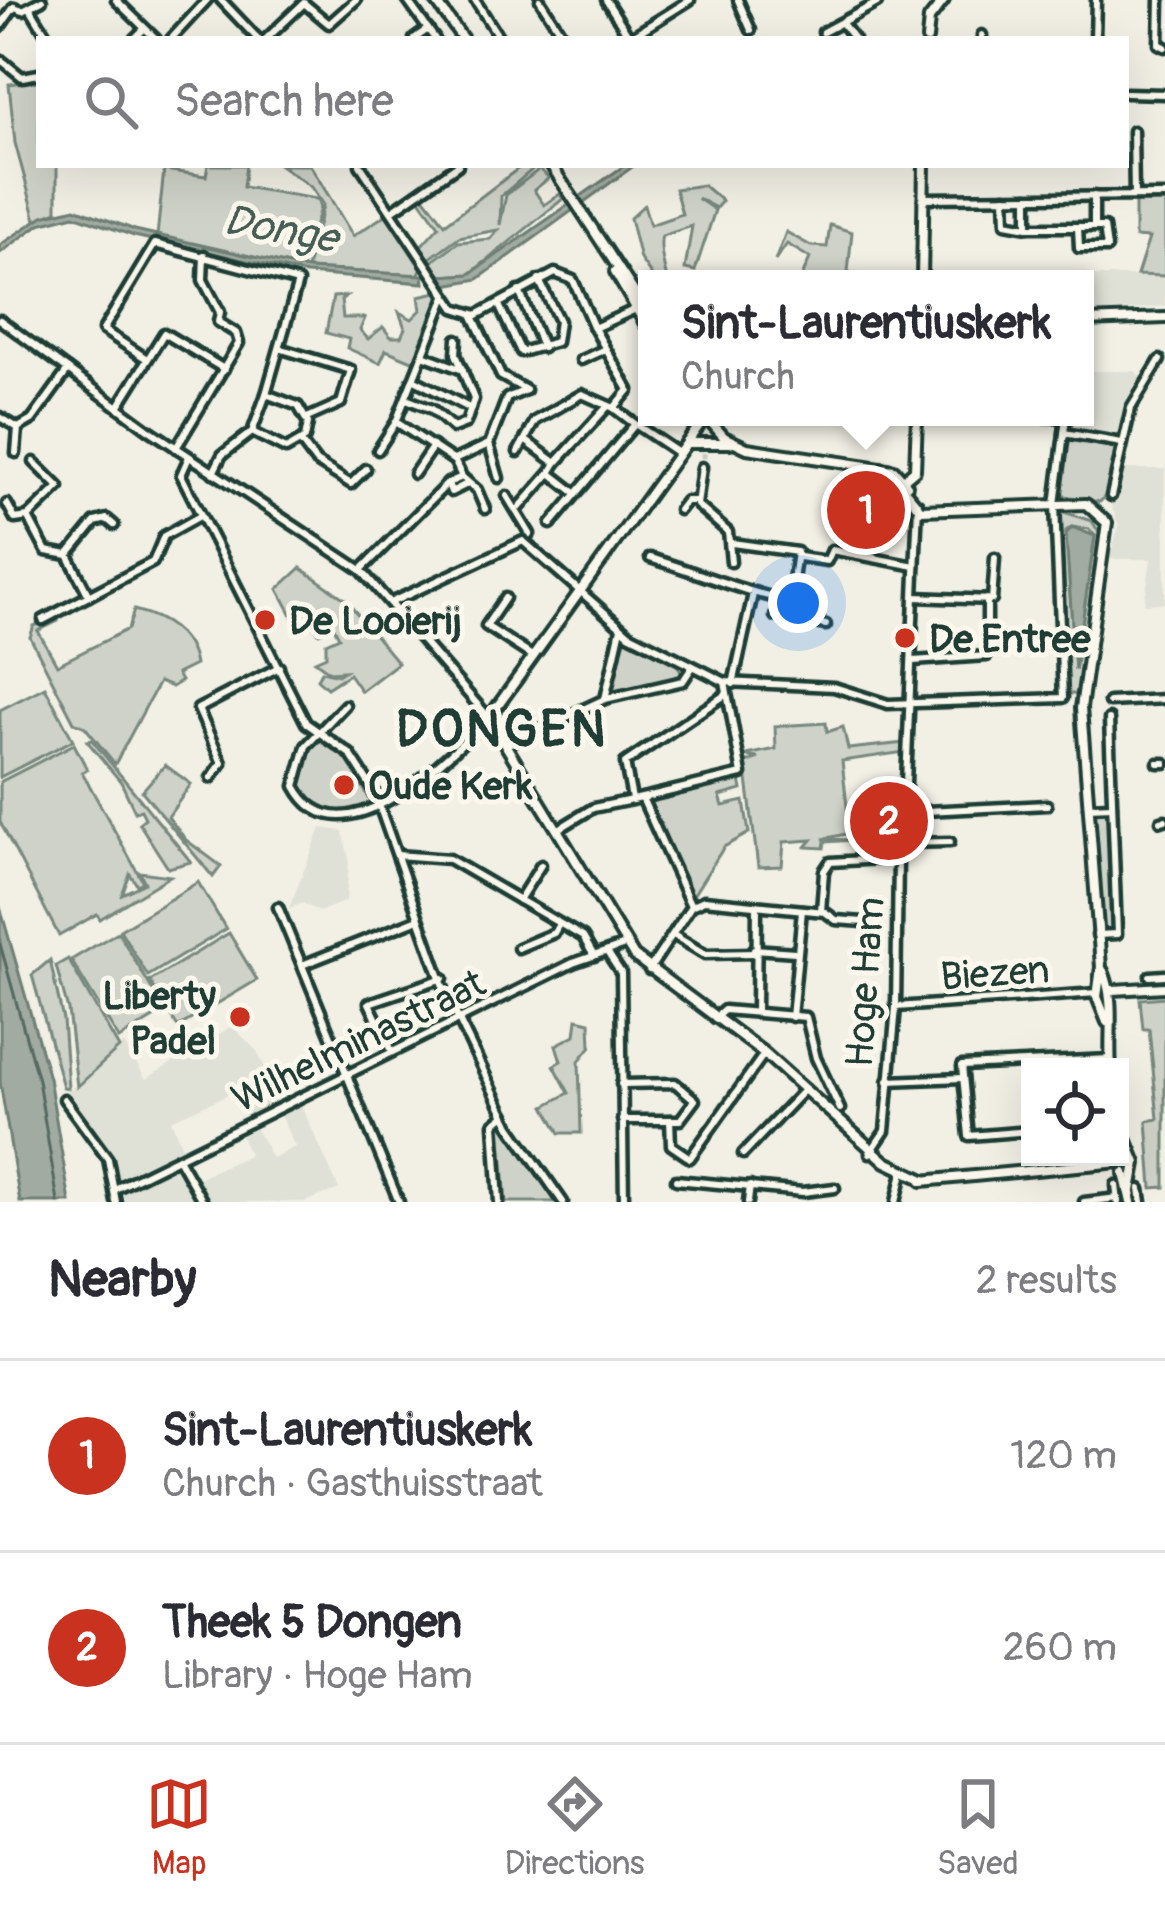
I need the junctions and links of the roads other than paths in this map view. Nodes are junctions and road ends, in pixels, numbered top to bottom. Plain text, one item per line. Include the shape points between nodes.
1 (42, 0) edge
2 (116, 0) edge
3 (207, 0) edge
4 (221, 0) edge
5 (356, 0) edge
6 (407, 0) edge
7 (435, 0) edge
8 (475, 0) edge
9 (540, 0) edge
10 (606, 0) edge
11 (690, 0) edge
12 (738, 0) edge
13 (944, 0) edge
14 (1096, 0) edge
15 (1160, 0) edge
16 (11, 4) edge
17 (675, 4) edge
18 (878, 4) dead end
19 (30, 8) junction
20 (841, 22) junction
21 (0, 27) edge
22 (144, 29) junction
23 (428, 29) junction
24 (751, 30) dead end
25 (823, 32) dead end
26 (48, 36) edge
27 (137, 36) edge
28 (152, 36) edge
29 (174, 36) edge
30 (259, 36) edge
31 (266, 36) edge
32 (418, 36) edge
33 (433, 36) edge
34 (461, 36) edge
35 (498, 36) edge
36 (563, 36) edge
37 (627, 36) edge
38 (633, 36) edge
39 (852, 36) edge
40 (927, 36) edge
41 (1095, 36) edge
42 (1165, 47) edge
43 (0, 59) edge
44 (36, 75) edge
45 (1129, 93) edge
46 (1165, 94) edge
47 (1133, 131) dead end
48 (362, 168) edge
49 (454, 168) edge
50 (553, 168) edge
51 (924, 168) edge
52 (1094, 196) junction
53 (1134, 196) junction
54 (1165, 196) edge
55 (1005, 197) junction
56 (1028, 197) junction
57 (923, 198) junction
58 (392, 212) junction
59 (1028, 226) junction
60 (1094, 226) junction
61 (1078, 227) junction
62 (204, 255) junction
63 (922, 270) edge
64 (539, 280) junction
65 (519, 291) junction
66 (446, 296) junction
67 (638, 300) edge
68 (499, 305) junction
69 (638, 310) edge
70 (472, 314) junction
71 (1165, 318) edge
72 (0, 320) edge
73 (1094, 321) edge
74 (593, 328) junction
75 (457, 339) dead end
76 (542, 347) junction
77 (282, 349) junction
78 (602, 350) junction
79 (423, 355) junction
80 (147, 359) junction
81 (580, 360) dead end
82 (1160, 364) edge
83 (68, 369) junction
84 (224, 369) junction
85 (463, 370) junction
86 (501, 376) junction
87 (413, 379) junction
88 (598, 386) dead end
89 (588, 393) junction
90 (266, 394) junction
91 (506, 398) junction
92 (406, 399) junction
93 (118, 407) junction
94 (610, 407) junction
95 (471, 409) junction
96 (0, 417) edge
97 (307, 418) junction
98 (396, 422) junction
99 (635, 424) junction
100 (917, 426) edge
101 (1065, 426) edge
102 (18, 428) junction
103 (703, 431) edge
104 (252, 432) junction
105 (1064, 433) junction
106 (719, 438) junction
107 (525, 440) junction
108 (301, 442) junction
109 (1122, 443) junction
110 (489, 444) junction
111 (433, 446) junction
112 (176, 448) junction
113 (378, 449) dead end
114 (518, 452) dead end
115 (677, 452) junction
116 (16, 453) dead end
117 (189, 457) junction
118 (454, 460) junction
119 (34, 462) dead end
120 (556, 463) junction
121 (702, 467) tunnel mouth
122 (366, 469) dead end
123 (213, 473) junction
124 (550, 473) junction
125 (414, 474) dead end
126 (509, 475) dead end
127 (464, 481) junction
128 (902, 482) junction
129 (574, 492) junction
130 (507, 496) dead end
131 (1111, 496) dead end
132 (695, 501) junction
133 (7, 504) dead end
134 (917, 505) junction
135 (1055, 505) junction
136 (485, 508) dead end
137 (517, 509) junction
138 (679, 511) dead end
139 (202, 515) junction
140 (28, 517) junction
141 (550, 524) dead end
142 (114, 525) dead end
143 (526, 537) junction
144 (732, 543) junction
145 (68, 555) junction
146 (799, 557) junction
147 (650, 558) dead end
148 (995, 559) dead end
149 (731, 562) dead end
150 (915, 566) junction
151 (361, 570) junction
152 (578, 593) junction
153 (753, 594) junction
154 (89, 596) junction
155 (915, 597) junction
156 (505, 598) dead end
157 (987, 599) junction
158 (790, 601) junction
159 (392, 602) junction
160 (775, 616) dead end
161 (787, 618) junction
162 (43, 620) dead end
163 (826, 625) dead end
164 (621, 628) junction
165 (532, 656) junction
166 (913, 662) junction
167 (279, 667) junction
168 (691, 669) junction
169 (729, 683) junction
170 (725, 694) junction
171 (605, 699) junction
172 (1165, 699) edge
173 (1109, 702) dead end
174 (910, 703) junction
175 (345, 704) dead end
176 (489, 718) junction
177 (1109, 719) dead end
178 (316, 731) junction
179 (506, 745) junction
180 (211, 778) dead end
181 (642, 798) junction
182 (632, 799) junction
183 (1047, 805) dead end
184 (1112, 806) junction
185 (381, 807) junction
186 (1088, 808) junction
187 (905, 812) junction
188 (559, 829) junction
189 (950, 842) dead end
190 (904, 843) junction
191 (397, 855) junction
192 (898, 858) junction
193 (541, 865) dead end
194 (518, 901) junction
195 (691, 906) junction
196 (278, 907) dead end
197 (757, 908) junction
198 (802, 910) junction
199 (821, 911) junction
200 (417, 920) junction
201 (864, 922) dead end
202 (560, 923) junction
203 (1097, 935) junction
204 (675, 936) junction
205 (625, 945) junction
206 (518, 948) dead end
207 (754, 951) junction
208 (607, 952) junction
209 (796, 952) junction
210 (594, 956) junction
211 (302, 964) junction
212 (649, 970) junction
213 (1165, 975) edge
214 (1150, 976) dead end
215 (443, 978) junction
216 (1165, 987) edge
217 (1106, 994) junction
218 (896, 1007) junction
219 (756, 1011) junction
220 (792, 1017) junction
221 (715, 1018) junction
222 (458, 1019) junction
223 (392, 1052) junction
224 (764, 1053) junction
225 (1111, 1058) edge
226 (1021, 1065) edge
227 (348, 1076) junction
228 (963, 1078) junction
229 (888, 1081) junction
230 (621, 1084) junction
231 (805, 1089) junction
232 (832, 1094) junction
233 (64, 1099) dead end
234 (822, 1105) junction
235 (841, 1108) dead end
236 (506, 1115) junction
237 (622, 1120) junction
238 (670, 1120) junction
239 (1021, 1131) edge
240 (872, 1152) junction
241 (743, 1154) dead end
242 (178, 1158) junction
243 (1114, 1166) edge
244 (1125, 1166) edge
245 (902, 1174) junction
246 (676, 1180) dead end
247 (1116, 1185) dead end
248 (750, 1186) junction
249 (117, 1188) junction
250 (835, 1188) dead end
251 (1140, 1189) dead end
252 (1130, 1199) edge
253 (1118, 1200) edge
254 (116, 1202) edge
255 (203, 1202) edge
256 (399, 1202) edge
257 (499, 1202) edge
258 (563, 1202) edge
259 (624, 1202) edge
260 (748, 1202) edge
261 (896, 1202) edge
262 (1084, 1202) edge
263 (1142, 1202) edge

1 - 19 street
2 - 22 street
3 - 29 street
4 - 30 street
5 - 31 street via 328,24 304,3
6 - 23 street
7 - 34 street
8 - 35 street
9 - 36 street
10 - 37 street
11 - 17 street
12 - 24 street
13 - 40 street
14 - 41 street
15 - 42 street
16 - 19 street
16 - 21 street
17 - 38 street
18 - 20 street
19 - 26 street
20 - 25 street
20 - 39 street
22 - 27 street
22 - 28 street
23 - 32 street
23 - 33 street
43 - 44 street via 22,77
45 - 46 street
47 - 53 street
48 - 58 street
49 - 58 street
50 - 67 street
51 - 57 street
52 - 53 street
52 - 56 street
52 - 60 street
53 - 54 street
55 - 56 street
55 - 57 street
55 - 59 street via 1006,223
56 - 59 street
57 - 63 street
58 - 66 street
59 - 61 street
60 - 61 street
60 - 61 street via 1107,230 1105,249 1079,248
62 - 77 street via 298,283
62 - 80 street via 155,244 104,327
62 - 84 street via 203,280 218,322 239,337
64 - 65 street
64 - 74 street via 555,273 573,280
64 - 76 street via 561,330
65 - 68 street
65 - 76 street
66 - 70 street
66 - 79 street
68 - 70 street
68 - 76 street via 521,352
69 - 74 street
70 - 86 street
71 - 73 street
72 - 83 street
74 - 78 street
75 - 85 street
77 - 90 street
77 - 97 street via 351,370 340,403
78 - 81 street
78 - 94 street via 628,390
79 - 85 street
79 - 87 street
80 - 84 street via 164,333
80 - 93 street
82 - 109 street via 1131,408
83 - 93 street
83 - 102 street
84 - 112 street
85 - 95 street
86 - 91 street
86 - 91 street via 526,390
87 - 92 street
87 - 95 street
88 - 89 street
89 - 94 street
89 - 107 street via 536,421
90 - 97 street
90 - 104 street
91 - 110 street
92 - 95 street via 453,428
92 - 98 street
93 - 112 street
94 - 99 street
94 - 120 street
96 - 102 street
97 - 108 street
98 - 111 street
98 - 113 street
99 - 115 street
99 - 129 street
100 - 128 street via 915,470
101 - 105 street
102 - 116 street
103 - 106 street
103 - 106 street
103 - 115 street
104 - 108 street via 279,448
104 - 123 street
105 - 109 street
105 - 135 street
106 - 128 street via 894,470
107 - 114 street
107 - 120 street
108 - 122 street via 351,484
109 - 131 street
110 - 118 street
110 - 126 street via 499,475
111 - 118 street
111 - 125 street
112 - 117 street
115 - 152 street
117 - 123 street
117 - 139 street via 180,472
118 - 127 street
119 - 140 street via 58,488
120 - 124 street
121 - 132 street
123 - 151 street
124 - 129 street
124 - 137 street
127 - 136 street
127 - 151 street via 452,492 448,483
128 - 134 street
129 - 141 street
130 - 137 street
132 - 138 street
132 - 144 street
133 - 140 street via 15,519
134 - 135 street
134 - 150 street, Hoge Ham
135 - 174 street via 1063,698
135 - 186 street via 1096,511 1106,538 1082,718
137 - 143 street
139 - 154 street via 164,536 153,562
139 - 167 street
140 - 145 street via 46,551
142 - 145 street via 95,522
143 - 152 street
143 - 159 street
144 - 146 street via 794,549
144 - 149 street
145 - 154 street
146 - 150 street via 827,561 832,550
146 - 158 street
147 - 153 street
148 - 157 street via 994,598
150 - 155 street, Hoge Ham
151 - 159 street
152 - 164 street
152 - 165 street
153 - 158 street
153 - 169 street
154 - 162 street
155 - 157 street
155 - 166 street, Hoge Ham
156 - 165 street via 486,626
157 - 166 street via 987,656
158 - 161 street
159 - 176 street
160 - 161 street
161 - 163 street
164 - 168 street
164 - 171 street
165 - 176 street
166 - 174 street, Hoge Ham
167 - 178 street
167 - 180 street via 199,709 221,761
168 - 169 street
168 - 171 street via 683,681
169 - 170 street
169 - 174 street via 834,687 880,703
170 - 181 street via 742,774
170 - 182 street via 627,761
171 - 179 street
172 - 173 street
174 - 187 street, Hoge Ham
175 - 178 street
176 - 179 street
176 - 185 street
177 - 184 street
178 - 185 street via 350,754
178 - 185 street via 297,793 344,814
179 - 188 street
181 - 182 street
181 - 195 street
182 - 188 street via 593,808
183 - 187 street
184 - 186 street
184 - 203 street via 1118,934
185 - 191 street
186 - 203 street
187 - 190 street, Hoge Ham
188 - 205 street
189 - 190 street
190 - 192 street, Hoge Ham
191 - 194 street via 448,859
191 - 200 street
192 - 199 street via 826,865
192 - 218 street, Hoge Ham
193 - 194 street
194 - 202 street
195 - 197 street via 704,900
195 - 204 street
196 - 211 street
197 - 198 street
197 - 207 street
198 - 199 street
198 - 209 street
199 - 201 street
200 - 211 street
200 - 215 street
202 - 206 street
202 - 210 street
203 - 217 street
204 - 207 street via 705,954
204 - 212 street
205 - 208 street, Wilhelminastraat
205 - 212 street
207 - 209 street
207 - 219 street
208 - 210 street, Wilhelminastraat
208 - 230 street via 621,973
209 - 220 street
210 - 222 street, Wilhelminastraat
211 - 227 street
212 - 221 street
213 - 214 street
215 - 222 street
215 - 223 street via 369,1003
216 - 217 street
217 - 218 street, Biezen
217 - 225 street
218 - 229 street, Hoge Ham
219 - 220 street
219 - 221 street via 724,1010
220 - 232 street via 806,1017
221 - 224 street
222 - 223 street, Wilhelminastraat
222 - 236 street
223 - 227 street, Wilhelminastraat
224 - 231 street
224 - 238 street via 688,1157 671,1145
226 - 228 street via 962,1066
227 - 242 street, Wilhelminastraat
227 - 256 street
228 - 229 street
228 - 239 street via 967,1133
229 - 240 street, Hoge Ham via 885,1131
230 - 237 street
230 - 238 street via 675,1083 692,1094 682,1118
231 - 234 street
231 - 241 street
232 - 234 street
232 - 235 street
233 - 249 street via 105,1153
234 - 240 street
236 - 257 street via 494,1124
236 - 258 street
237 - 238 street
237 - 259 street
240 - 245 street
242 - 249 street, Wilhelminastraat
242 - 255 street
243 - 245 street via 924,1180
244 - 252 street
245 - 261 street
246 - 248 street
247 - 253 street
248 - 250 street
248 - 260 street
249 - 254 street
251 - 263 street
253 - 262 street

